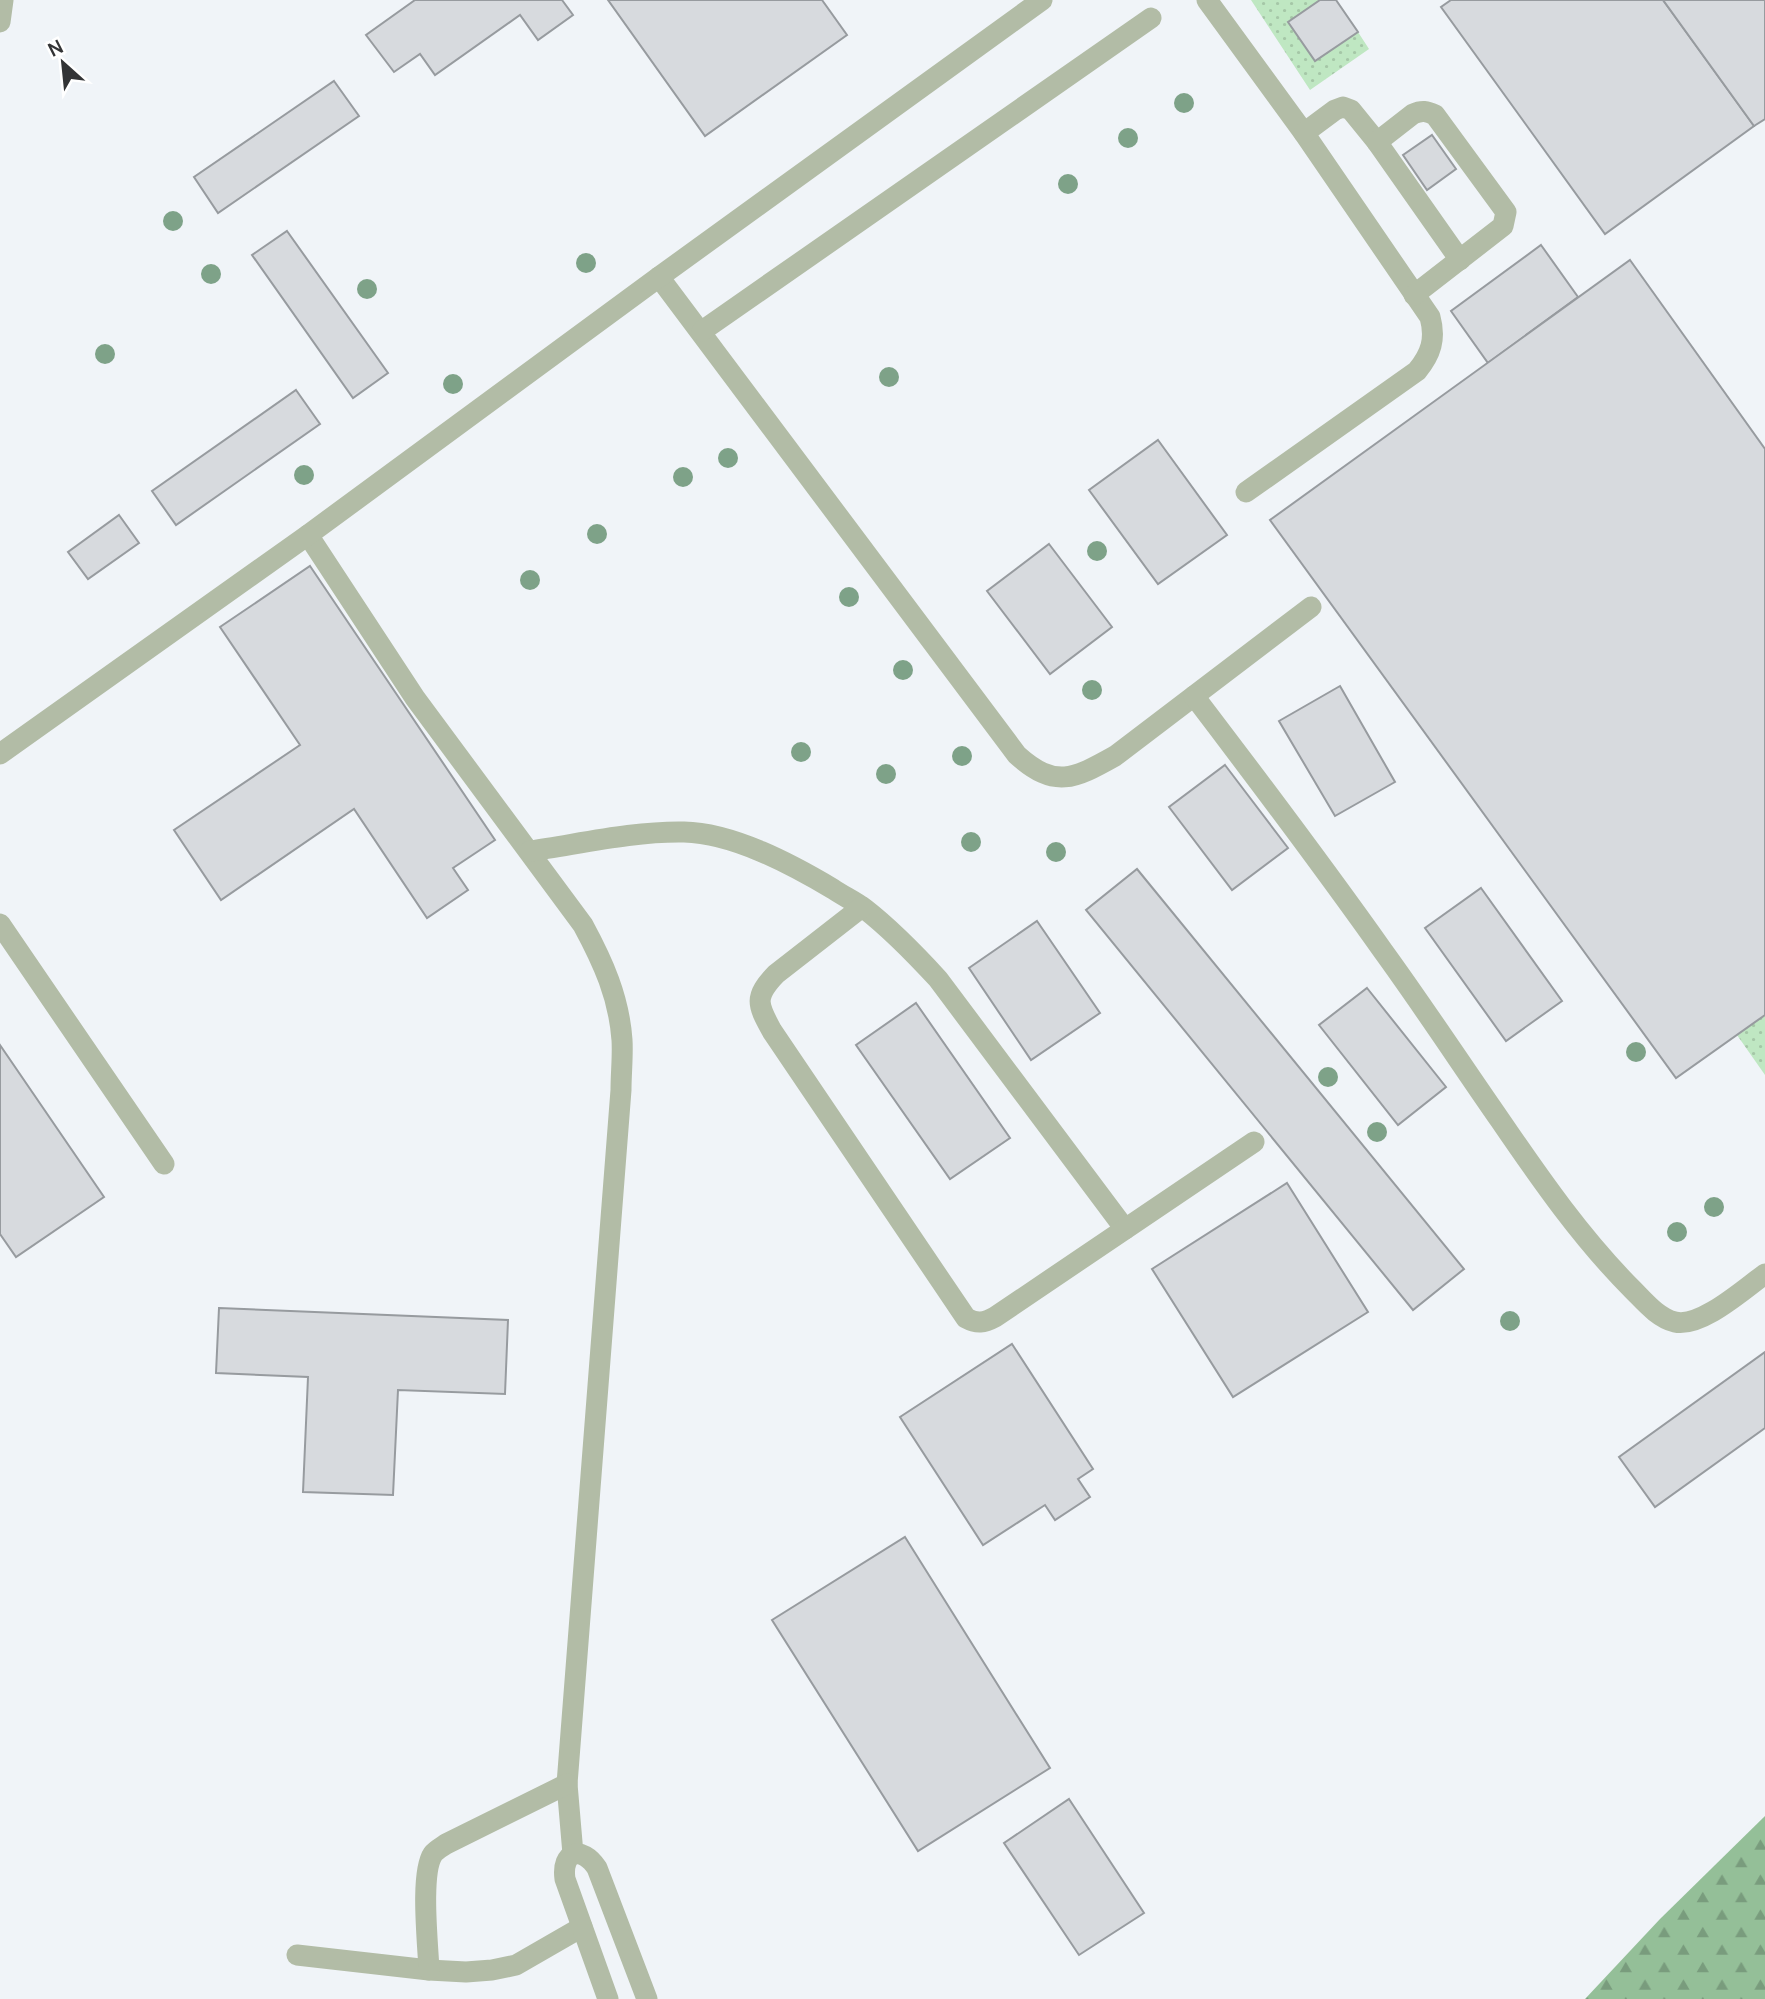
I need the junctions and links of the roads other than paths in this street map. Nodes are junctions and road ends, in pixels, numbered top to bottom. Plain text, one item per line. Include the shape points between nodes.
1 (4, 0) edge
2 (1042, 0) edge
3 (1207, 0) edge
4 (1151, 18) dead end
5 (0, 22) edge
6 (1304, 133) junction
7 (1377, 142) junction
8 (1460, 260) junction
9 (659, 276) junction
10 (1414, 295) junction
11 (702, 331) junction
12 (1247, 492) dead end
13 (308, 536) junction
14 (1311, 607) dead end
15 (1194, 696) junction
16 (0, 754) edge
17 (530, 850) junction
18 (862, 907) junction
19 (0, 924) edge
20 (1254, 1142) dead end
21 (163, 1164) dead end
22 (1125, 1229) junction
23 (1765, 1274) edge
24 (567, 1784) junction
25 (573, 1854) junction
26 (582, 1927) junction
27 (297, 1955) dead end
28 (429, 1970) junction
29 (608, 1999) edge
30 (647, 1999) edge

1 - 5 lane
2 - 9 lane
3 - 6 lane
4 - 11 lane
6 - 7 lane via 1343,107 1358,116
6 - 10 lane
7 - 8 lane
7 - 8 lane via 1413,114 1427,111 1502,205 1506,212 1503,226
8 - 10 lane
9 - 11 lane
9 - 13 lane
10 - 12 lane via 1430,317 1433,331 1427,360
11 - 15 lane via 1017,755 1032,768 1050,777 1093,768
13 - 16 lane
13 - 17 lane via 415,698
14 - 15 lane
15 - 23 lane via 1339,889 1534,1170 1623,1280 1662,1317 1676,1323 1706,1316
17 - 18 lane via 685,832 722,838 813,878
17 - 24 lane via 603,961 616,999 622,1041
18 - 22 lane via 938,979
18 - 22 lane via 776,974 759,1000 762,1014 966,1318 975,1323 995,1317
19 - 21 lane
20 - 22 lane
24 - 25 lane
24 - 28 lane via 433,1854 426,1886
25 - 26 lane via 566,1860 565,1879
25 - 30 lane via 591,1859 597,1868
26 - 28 lane via 516,1965 466,1972
26 - 29 lane
27 - 28 lane

